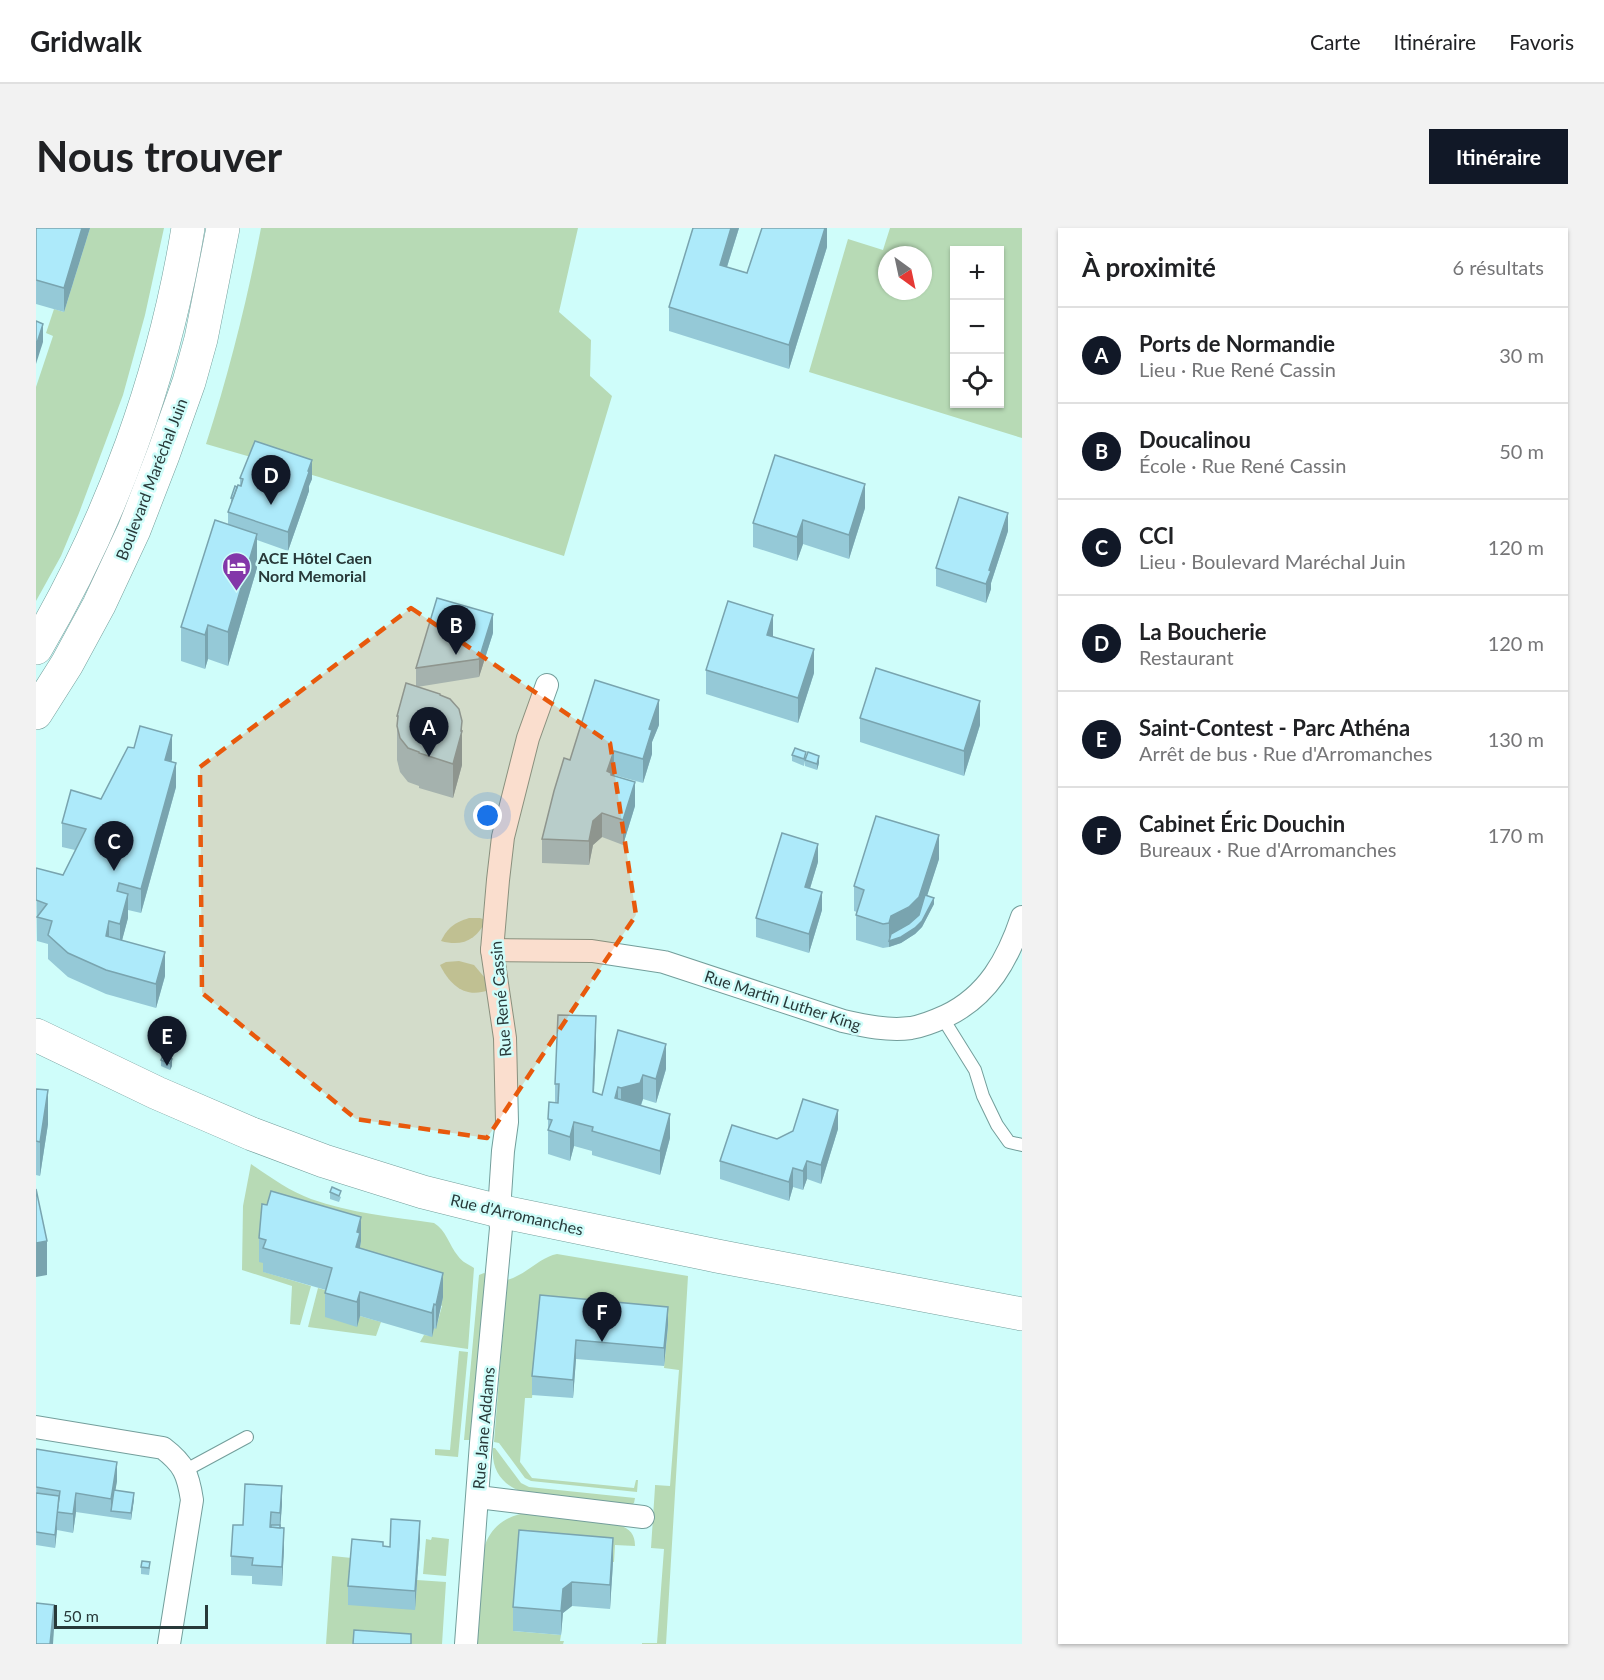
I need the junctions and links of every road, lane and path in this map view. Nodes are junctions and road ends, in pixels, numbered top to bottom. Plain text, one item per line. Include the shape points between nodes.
1 (188, 228) edge
2 (224, 228) edge
3 (36, 648) edge
4 (547, 684) dead end
5 (36, 714) edge
6 (1022, 917) edge
7 (492, 950) junction
8 (942, 1017) junction
9 (36, 1035) edge
10 (1022, 1145) edge
11 (499, 1211) junction
12 (1022, 1314) edge
13 (36, 1427) edge
14 (247, 1437) dead end
15 (186, 1470) junction
16 (478, 1497) junction
17 (643, 1517) dead end
18 (169, 1644) edge
19 (466, 1644) edge

1 - 3 main road, Boulevard Maréchal Juin via 172,309 138,428 92,539
2 - 5 main road, Boulevard Maréchal Juin via 189,382 134,530 99,605
4 - 7 street, Rue René Cassin via 528,738 503,837
6 - 8 street, Rue Martin Luther King via 1011,947 985,988
7 - 8 street, Rue Martin Luther King via 592,951 664,962 869,1027 911,1028
7 - 11 street, Rue René Cassin via 505,1038 507,1122
8 - 10 lane via 975,1070 997,1125 1009,1142
9 - 11 main road, Rue d'Arromanches via 252,1134 367,1175
11 - 12 main road, Rue d'Arromanches
11 - 16 street, Rue Jane Addams via 501,1228
13 - 15 street via 163,1448
14 - 15 lane
15 - 18 street via 192,1500
16 - 17 street
16 - 19 street, Rue Jane Addams

